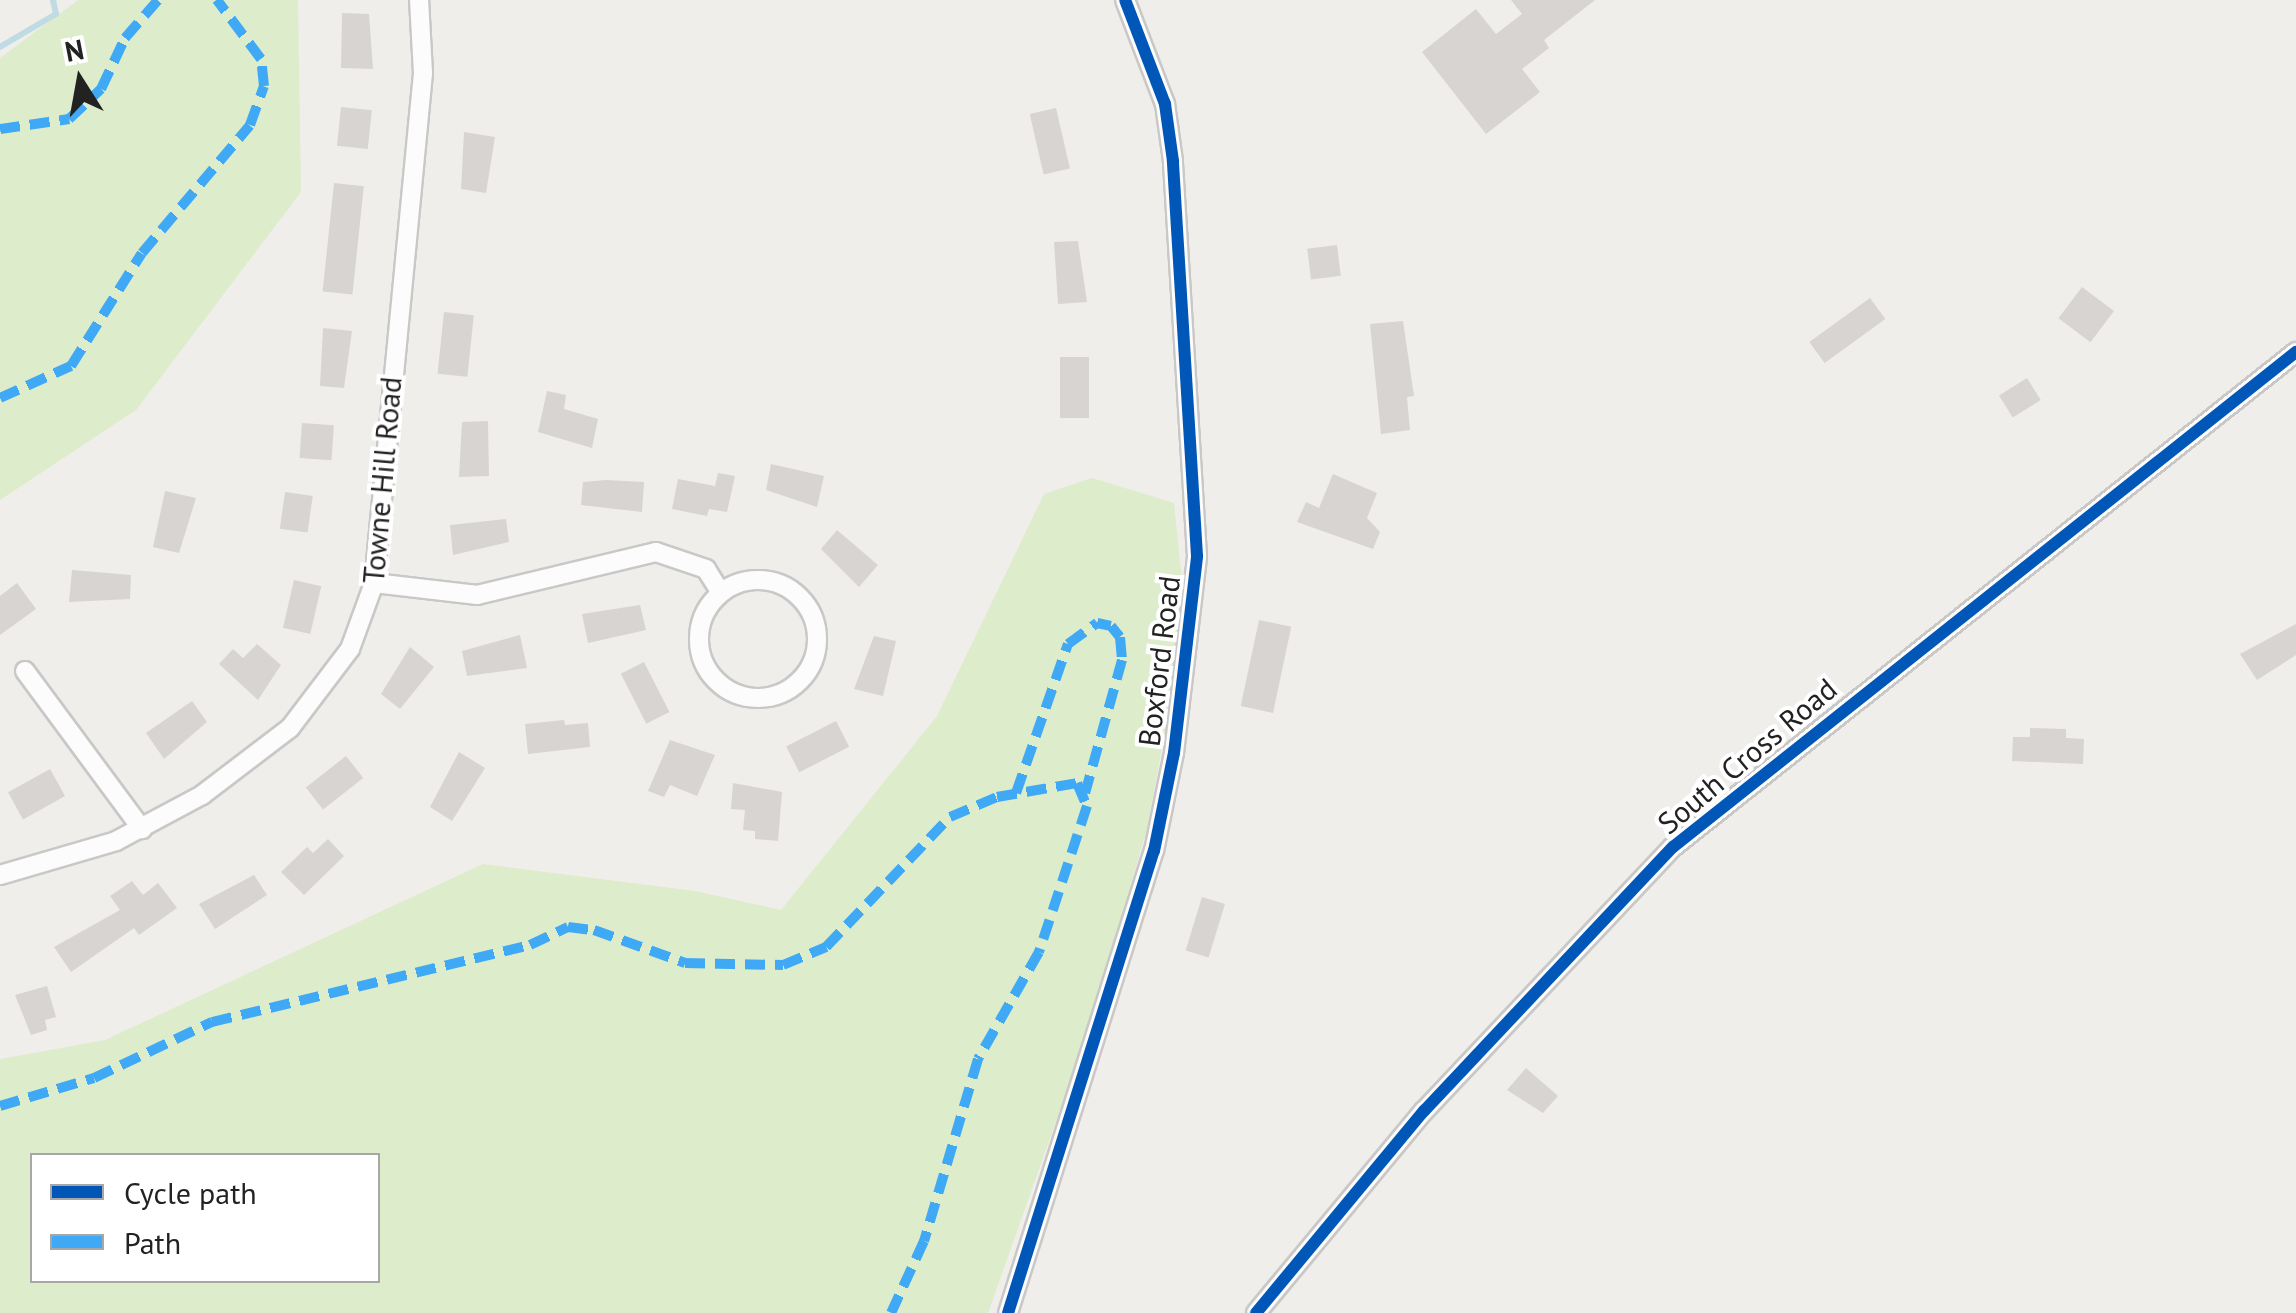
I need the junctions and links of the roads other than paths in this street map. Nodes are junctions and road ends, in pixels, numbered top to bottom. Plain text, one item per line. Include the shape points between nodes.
1 (420, 0) edge
2 (1126, 0) edge
3 (2296, 352) edge
4 (374, 583) junction
5 (721, 593) junction
6 (25, 671) dead end
7 (142, 828) junction
8 (0, 874) edge
9 (1008, 1313) edge
10 (1256, 1313) edge

1 - 4 street, Towne Hill Road via 423,73
2 - 9 street, Boxford Road via 1165,104 1173,161 1197,556 1174,753 1154,851
3 - 10 street, South Cross Road via 1673,847 1430,1104
4 - 5 street via 477,596 656,552 706,570
4 - 7 street, Towne Hill Road via 350,650 313,705 233,774
5 - 5 street via 765,580 805,602 818,646 795,686 751,699 711,676 698,632
6 - 7 street
7 - 8 street, Towne Hill Road

